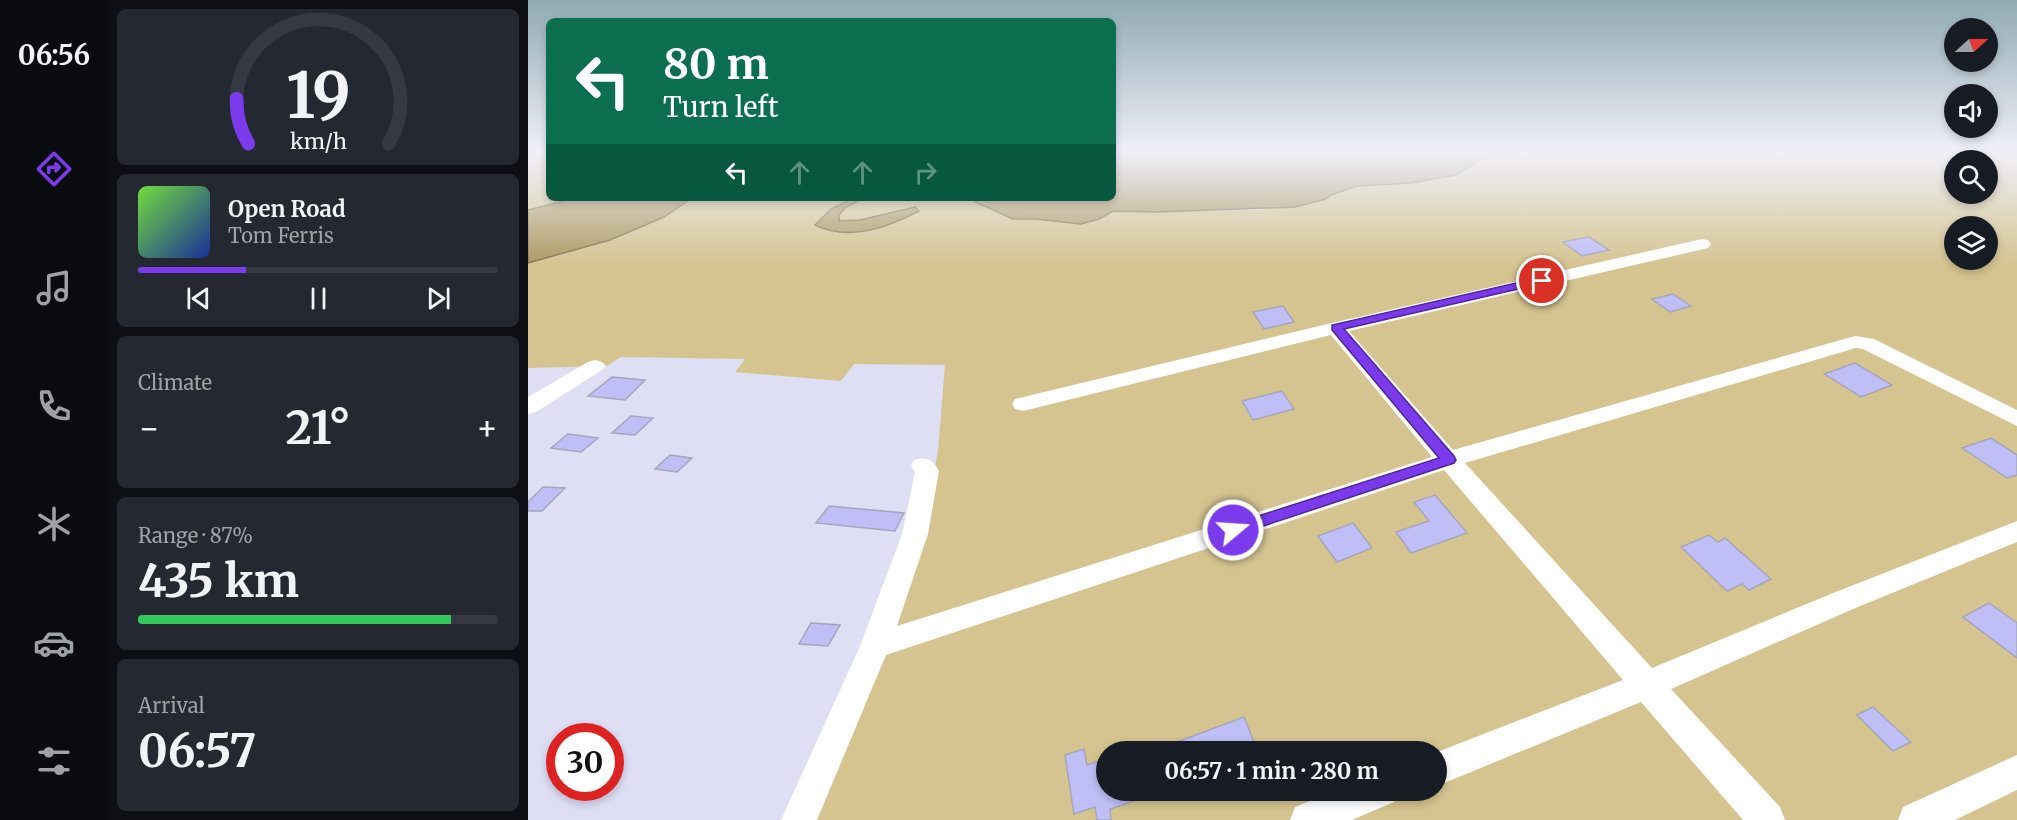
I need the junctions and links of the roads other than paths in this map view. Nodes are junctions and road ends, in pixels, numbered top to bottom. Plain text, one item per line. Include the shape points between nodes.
1 (1702, 244) dead end
2 (1336, 328) junction
3 (595, 366) dead end
4 (1023, 404) dead end
5 (528, 408) edge
6 (2017, 418) edge
7 (1449, 460) junction
8 (923, 466) dead end
9 (2017, 531) edge
10 (875, 646) junction
11 (1646, 685) junction
12 (1447, 765) edge
13 (2017, 772) edge
14 (1355, 801) edge
15 (799, 820) edge
16 (1308, 820) edge
17 (1767, 820) edge
18 (1916, 820) edge

1 - 2 street
2 - 4 street
2 - 7 street
3 - 5 street
6 - 7 street via 1867,343 1855,342
7 - 10 street
7 - 11 street
8 - 10 street via 927,471 915,534
9 - 11 street
10 - 15 street
11 - 12 street
11 - 17 street
13 - 18 street
14 - 16 street

